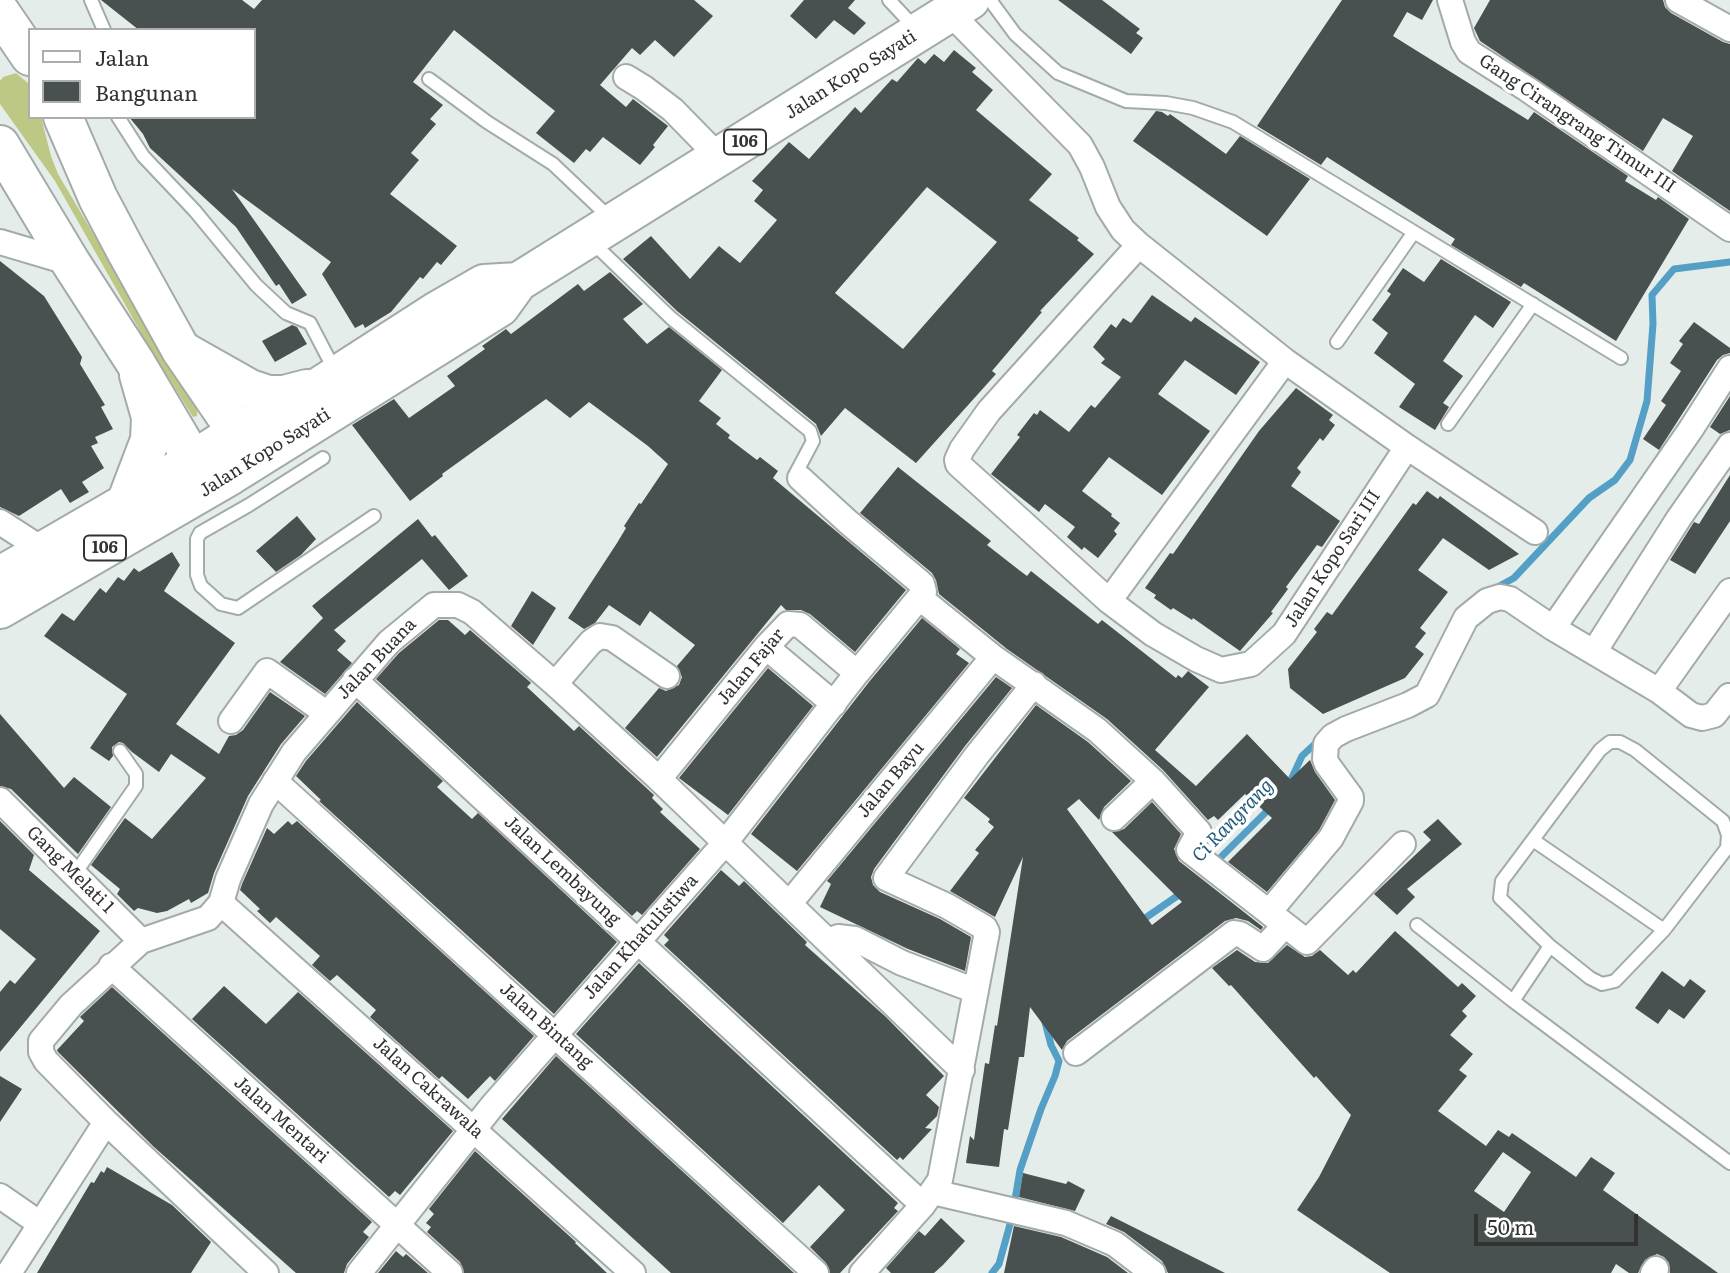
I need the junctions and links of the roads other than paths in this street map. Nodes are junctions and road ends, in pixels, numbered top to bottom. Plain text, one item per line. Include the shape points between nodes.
1 (90, 0) edge
2 (889, 0) edge
3 (990, 0) edge
4 (1450, 0) edge
5 (1678, 0) edge
6 (0, 12) edge
7 (946, 15) edge
8 (103, 28) edge
9 (1730, 29) edge
10 (28, 53) edge
11 (0, 64) edge
12 (28, 64) edge
13 (626, 77) dead end
14 (429, 79) dead end
15 (64, 119) edge
16 (119, 119) edge
17 (0, 145) edge
18 (720, 158) junction
19 (1730, 229) edge
20 (601, 230) junction
21 (1414, 232) junction
22 (0, 242) edge
23 (1139, 245) junction
24 (71, 263) junction
25 (518, 282) junction
26 (1533, 304) junction
27 (1337, 342) dead end
28 (181, 350) junction
29 (1621, 358) dead end
30 (1285, 361) junction
31 (135, 362) junction
32 (1730, 368) edge
33 (328, 381) junction
34 (1448, 424) dead end
35 (1730, 445) edge
36 (1407, 447) junction
37 (323, 458) dead end
38 (231, 475) junction
39 (800, 478) joint
40 (126, 503) junction
41 (374, 516) dead end
42 (0, 522) edge
43 (1535, 532) dead end
44 (45, 551) junction
45 (0, 576) edge
46 (1730, 591) edge
47 (919, 598) junction
48 (1109, 601) junction
49 (0, 609) edge
50 (1553, 628) junction
51 (766, 646) junction
52 (1594, 652) junction
53 (993, 657) junction
54 (857, 673) junction
55 (667, 676) dead end
56 (355, 680) junction
57 (555, 684) junction
58 (1034, 684) junction
59 (1659, 691) junction
60 (1730, 695) edge
61 (834, 704) junction
62 (326, 713) junction
63 (230, 721) dead end
64 (120, 751) dead end
65 (659, 779) junction
66 (275, 781) junction
67 (1153, 781) junction
68 (0, 800) edge
69 (1114, 818) dead end
70 (1533, 840) junction
71 (726, 843) junction
72 (1403, 844) dead end
73 (75, 875) junction
74 (221, 903) junction
75 (789, 904) junction
76 (1277, 918) junction
77 (1417, 925) dead end
78 (1664, 930) junction
79 (141, 941) junction
80 (637, 941) junction
81 (829, 942) junction
82 (1550, 946) junction
83 (111, 966) junction
84 (976, 991) junction
85 (1513, 1001) junction
86 (555, 1034) junction
87 (1076, 1054) dead end
88 (962, 1070) junction
89 (106, 1122) junction
90 (475, 1130) junction
91 (1730, 1163) edge
92 (0, 1196) edge
93 (928, 1198) junction
94 (39, 1223) junction
95 (398, 1226) junction
96 (9, 1273) edge
97 (266, 1273) edge
98 (359, 1273) edge
99 (450, 1273) edge
100 (633, 1273) edge
101 (816, 1273) edge
102 (862, 1273) edge
103 (1153, 1273) edge

1 - 8 lane
2 - 7 lane
3 - 21 lane via 1015,34 1058,73 1126,101 1193,108 1233,122
4 - 19 street, Gang Cirangrang Timur III via 1469,51
5 - 9 street
6 - 10 main road
7 - 18 main road, Jalan Kopo Sayati / 106
7 - 23 street via 1080,145 1108,207
11 - 12 main road via 11,59
13 - 18 street via 673,110
14 - 20 lane via 553,164
15 - 28 main road via 98,198
16 - 33 lane via 143,156 256,285 286,313 310,323
17 - 24 main road
18 - 20 main road, Jalan Kopo Sayati / 106
20 - 25 main road, Jalan Kopo Sayati / 106
20 - 39 lane via 671,318 810,431 813,441 796,473
21 - 26 lane
21 - 27 lane
22 - 24 street
23 - 30 street
23 - 48 street via 989,411 957,460
24 - 31 main road
25 - 33 main road, Jalan Kopo Sayati / 106 via 484,284
25 - 38 main road, Jalan Kopo Sayati / 106 via 500,307
26 - 29 lane
26 - 34 lane
28 - 33 main road via 268,395 284,395
28 - 38 main road
30 - 36 street
30 - 48 street
31 - 38 main road
31 - 40 main road via 151,416 150,440
32 - 50 street
33 - 38 main road, Jalan Kopo Sayati / 106
35 - 52 street
36 - 43 street
36 - 48 street, Jalan Kopo Sari III via 1284,634 1251,664 1221,670 1209,665 1153,634
37 - 38 lane
38 - 40 main road, Jalan Kopo Sayati / 106
38 - 41 lane via 197,539 198,581 221,604 233,608
38 - 49 main road, Jalan Kopo Sayati / 106
39 - 47 street via 922,584
40 - 44 main road, Jalan Kopo Sayati / 106
42 - 44 street
44 - 45 main road, Jalan Kopo Sayati / 106
46 - 59 street
47 - 53 street
47 - 54 street, Jalan Khatulistiwa
50 - 52 street
50 - 76 street via 1510,599 1487,601 1466,618 1427,695 1333,736 1326,744 1325,760 1351,801
51 - 54 street, Jalan Fajar via 788,624 800,625
51 - 61 street
51 - 65 street, Jalan Fajar
52 - 59 street
53 - 58 street
53 - 75 street, Jalan Bayu
54 - 61 street, Jalan Khatulistiwa
55 - 57 street via 611,638 600,636
56 - 57 street, Jalan Buana via 424,611 446,604 472,612
56 - 62 street, Jalan Buana
56 - 80 street, Jalan Lembayung
57 - 65 street, Jalan Buana
58 - 67 street via 1097,730
58 - 84 street via 886,878 986,930
59 - 60 street via 1702,718 1714,715
61 - 71 street, Jalan Khatulistiwa
62 - 63 street via 267,671
62 - 66 street, Jalan Buana
64 - 73 lane via 136,774 136,786
65 - 71 street, Jalan Buana
66 - 74 street, Jalan Buana via 248,830
66 - 86 street, Jalan Bintang
67 - 69 street
67 - 76 street via 1199,832 1189,850
68 - 73 street, Gang Melati 1
70 - 78 lane
70 - 78 lane via 1600,750 1610,742 1620,742 1635,750 1723,821 1728,835 1727,848
70 - 82 lane via 1502,881 1500,898
71 - 75 street, Jalan Buana
71 - 80 street, Jalan Khatulistiwa
72 - 76 street via 1307,942
73 - 79 street, Gang Melati 1
74 - 79 street via 208,918
74 - 90 street, Jalan Cakrawala
75 - 81 street, Jalan Buana
76 - 87 street via 1263,948 1234,933
77 - 85 lane
78 - 82 lane via 1615,981 1602,984
79 - 83 street
80 - 86 street, Jalan Khatulistiwa
80 - 93 street, Jalan Lembayung
81 - 84 street via 838,937 855,939
81 - 88 street, Jalan Buana
82 - 85 lane
83 - 89 street via 64,1012 40,1045 46,1061
83 - 95 street, Jalan Mentari
84 - 88 street
85 - 91 lane
86 - 90 street, Jalan Khatulistiwa
86 - 101 street, Jalan Bintang
88 - 93 street via 944,1168
89 - 94 street
89 - 97 street
90 - 95 street, Jalan Khatulistiwa
90 - 100 street, Jalan Cakrawala
92 - 94 street
93 - 102 street
93 - 103 street via 1000,1206 1066,1223 1115,1244
94 - 96 street
95 - 98 street, Jalan Khatulistiwa
95 - 99 street, Jalan Mentari

